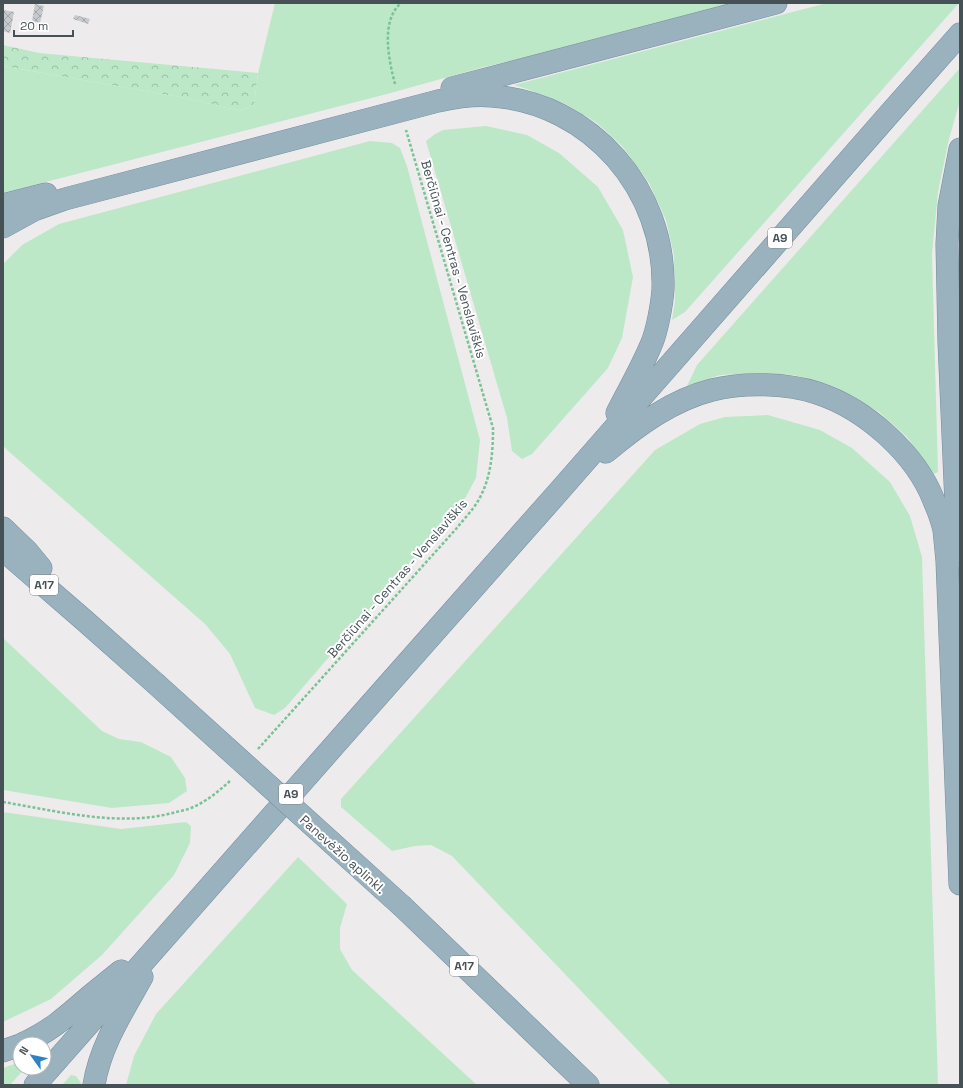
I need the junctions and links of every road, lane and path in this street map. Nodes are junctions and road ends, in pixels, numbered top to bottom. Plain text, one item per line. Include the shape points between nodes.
1 (401, 3) edge
2 (776, 3) edge
3 (960, 34) edge
4 (395, 84) dead end
5 (405, 127) dead end
6 (960, 149) edge
7 (3, 205) edge
8 (3, 227) edge
9 (602, 443) junction
10 (562, 489) junction
11 (3, 528) edge
12 (3, 550) edge
13 (3, 570) edge
14 (960, 600) edge
15 (84, 620) junction
16 (257, 751) dead end
17 (236, 775) dead end
18 (3, 802) edge
19 (960, 884) edge
20 (168, 933) junction
21 (525, 1025) junction
22 (37, 1036) edge
23 (35, 1085) edge
24 (94, 1085) edge
25 (576, 1085) edge
26 (588, 1085) edge

1 - 4 path via 393,14 388,34 389,60
2 - 7 highway
3 - 9 highway, A9
5 - 16 path, Berčiūnai - Centras - Venslaviškis via 493,428 490,470 478,501 456,529
6 - 14 highway via 949,206 947,244
8 - 9 highway via 34,210 65,199 438,101 468,95 516,99 538,105 578,126 614,155 629,174 645,202 662,261 663,290 652,344
9 - 10 highway, A9
10 - 19 highway via 618,442 664,410 687,398 727,387 772,385 817,393 852,409 886,433 919,472 934,501 944,530
10 - 20 highway, A9
11 - 15 highway via 27,550
12 - 15 highway, Panevėžio aplinkl. / A17
13 - 15 highway
15 - 21 highway, Panevėžio aplinkl. / A17, bridge via 403,908
17 - 18 path via 212,796 190,808 164,816 128,819 91,816
20 - 22 highway via 64,1019
20 - 23 highway, A9
20 - 24 highway via 119,1018 103,1052
21 - 25 highway
21 - 26 highway, Panevėžio aplinkl. / A17

